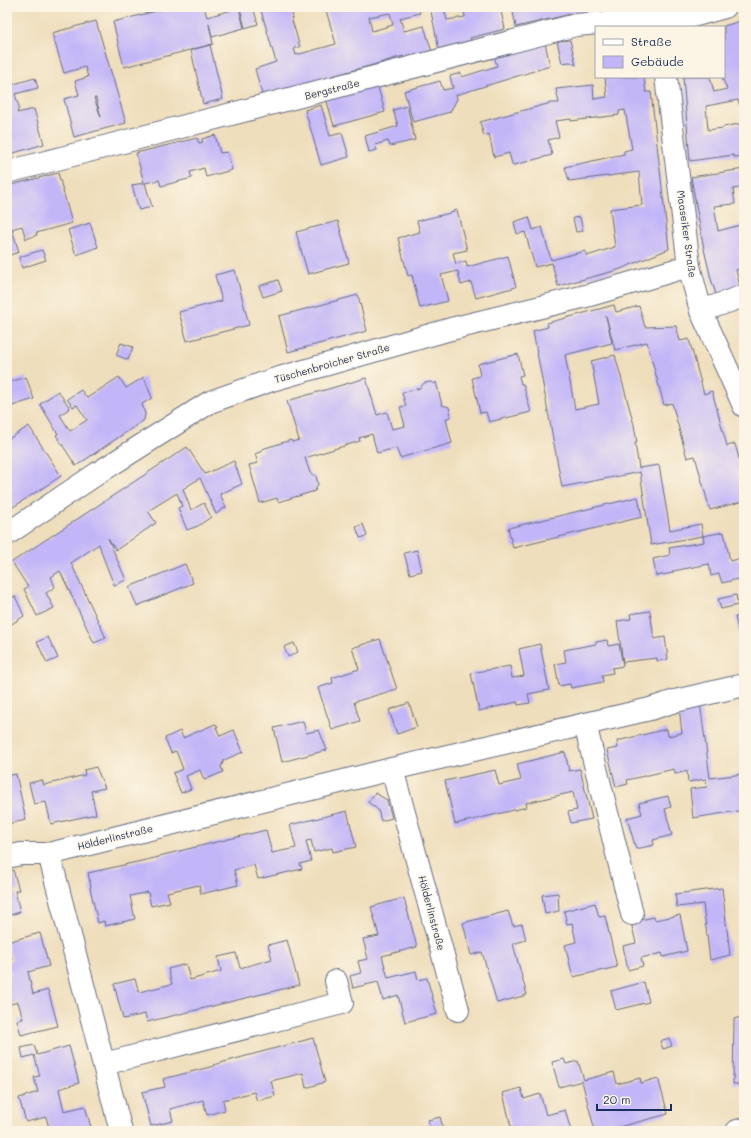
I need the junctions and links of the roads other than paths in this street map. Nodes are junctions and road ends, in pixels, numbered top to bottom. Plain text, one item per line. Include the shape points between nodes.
1 (725, 7) edge
2 (658, 19) edge
3 (666, 78) edge
4 (7, 172) edge
5 (689, 266) junction
6 (744, 296) edge
7 (701, 311) junction
8 (744, 406) edge
9 (7, 534) edge
10 (740, 686) dead end
11 (585, 724) junction
12 (392, 769) junction
13 (49, 854) junction
14 (7, 857) edge
15 (632, 914) dead end
16 (336, 981) dead end
17 (458, 1010) dead end
18 (104, 1064) junction
19 (744, 1129) edge
20 (121, 1131) edge
21 (737, 1131) edge

1 - 2 street, Bergstraße via 675,21
2 - 4 street, Bergstraße via 576,25
3 - 5 street, Maaseiker Straße
5 - 7 street, Maaseiker Straße
5 - 9 street, Tüschenbroicher Straße via 590,295 444,331 272,380 210,402 98,472
6 - 7 street
7 - 8 street, Maaseiker Straße
10 - 11 street, Hölderlinstraße
11 - 12 street, Hölderlinstraße
11 - 15 street
12 - 13 street, Hölderlinstraße
12 - 17 street, Hölderlinstraße
13 - 14 street, Hölderlinstraße
13 - 18 street
16 - 18 street via 342,1002
18 - 20 street
19 - 21 street

